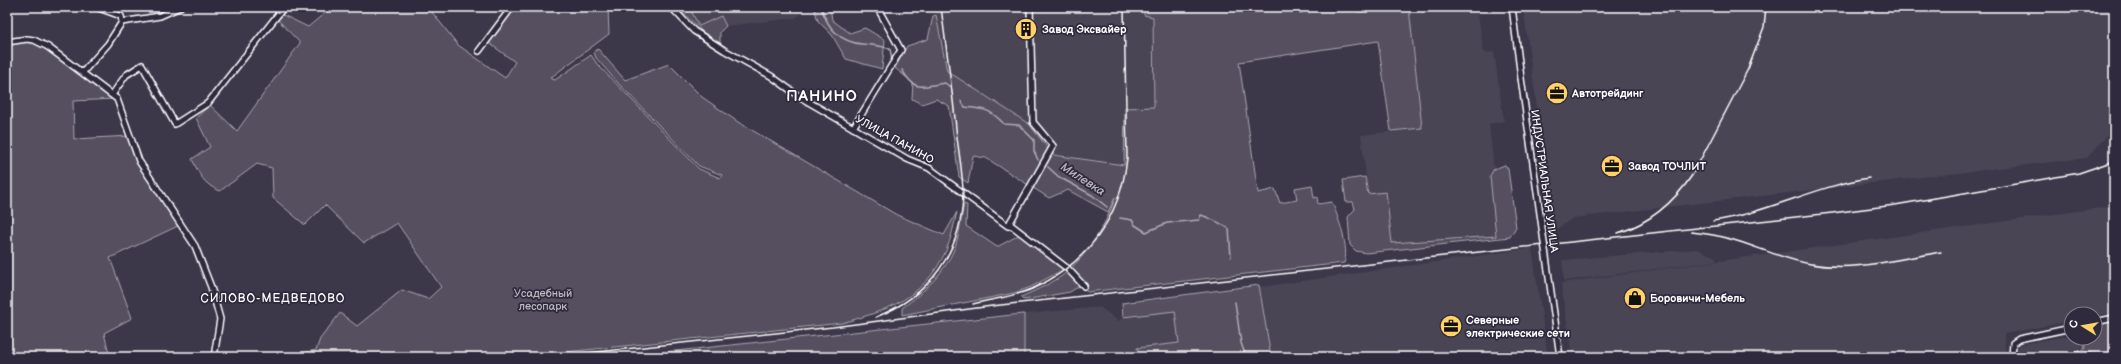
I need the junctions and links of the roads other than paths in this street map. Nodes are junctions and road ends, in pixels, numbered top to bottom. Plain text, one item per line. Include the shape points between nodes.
1 (96, 7) edge
2 (180, 7) edge
3 (284, 7) edge
4 (512, 7) edge
5 (671, 7) edge
6 (877, 7) edge
7 (1030, 7) edge
8 (1512, 7) edge
9 (122, 22) junction
10 (7, 42) edge
11 (479, 51) dead end
12 (83, 72) junction
13 (112, 95) junction
14 (853, 128) junction
15 (1008, 226) junction
16 (1084, 286) dead end
17 (2114, 318) edge
18 (2103, 320) edge
19 (2063, 330) edge
20 (214, 357) edge
21 (1560, 357) edge
22 (2012, 357) edge

1 - 9 street via 121,16
2 - 9 street via 160,16
3 - 13 street via 208,103 175,124 142,65 126,75
4 - 11 street
5 - 14 street, УЛИЦА ПАНИНО via 702,36
6 - 14 street via 901,50
7 - 15 street via 1033,122 1052,146
8 - 21 street, ИНДУСТРИАЛЬНАЯ УЛИЦА, bridge
9 - 12 street via 108,44
10 - 12 street via 19,39 34,40
12 - 13 street
13 - 20 street via 117,99 126,120 139,161 198,252 220,319
14 - 15 street, УЛИЦА ПАНИНО via 907,159 929,168
15 - 16 street, УЛИЦА ПАНИНО via 1011,225 1068,269
17 - 18 street
19 - 22 street via 2013,342

